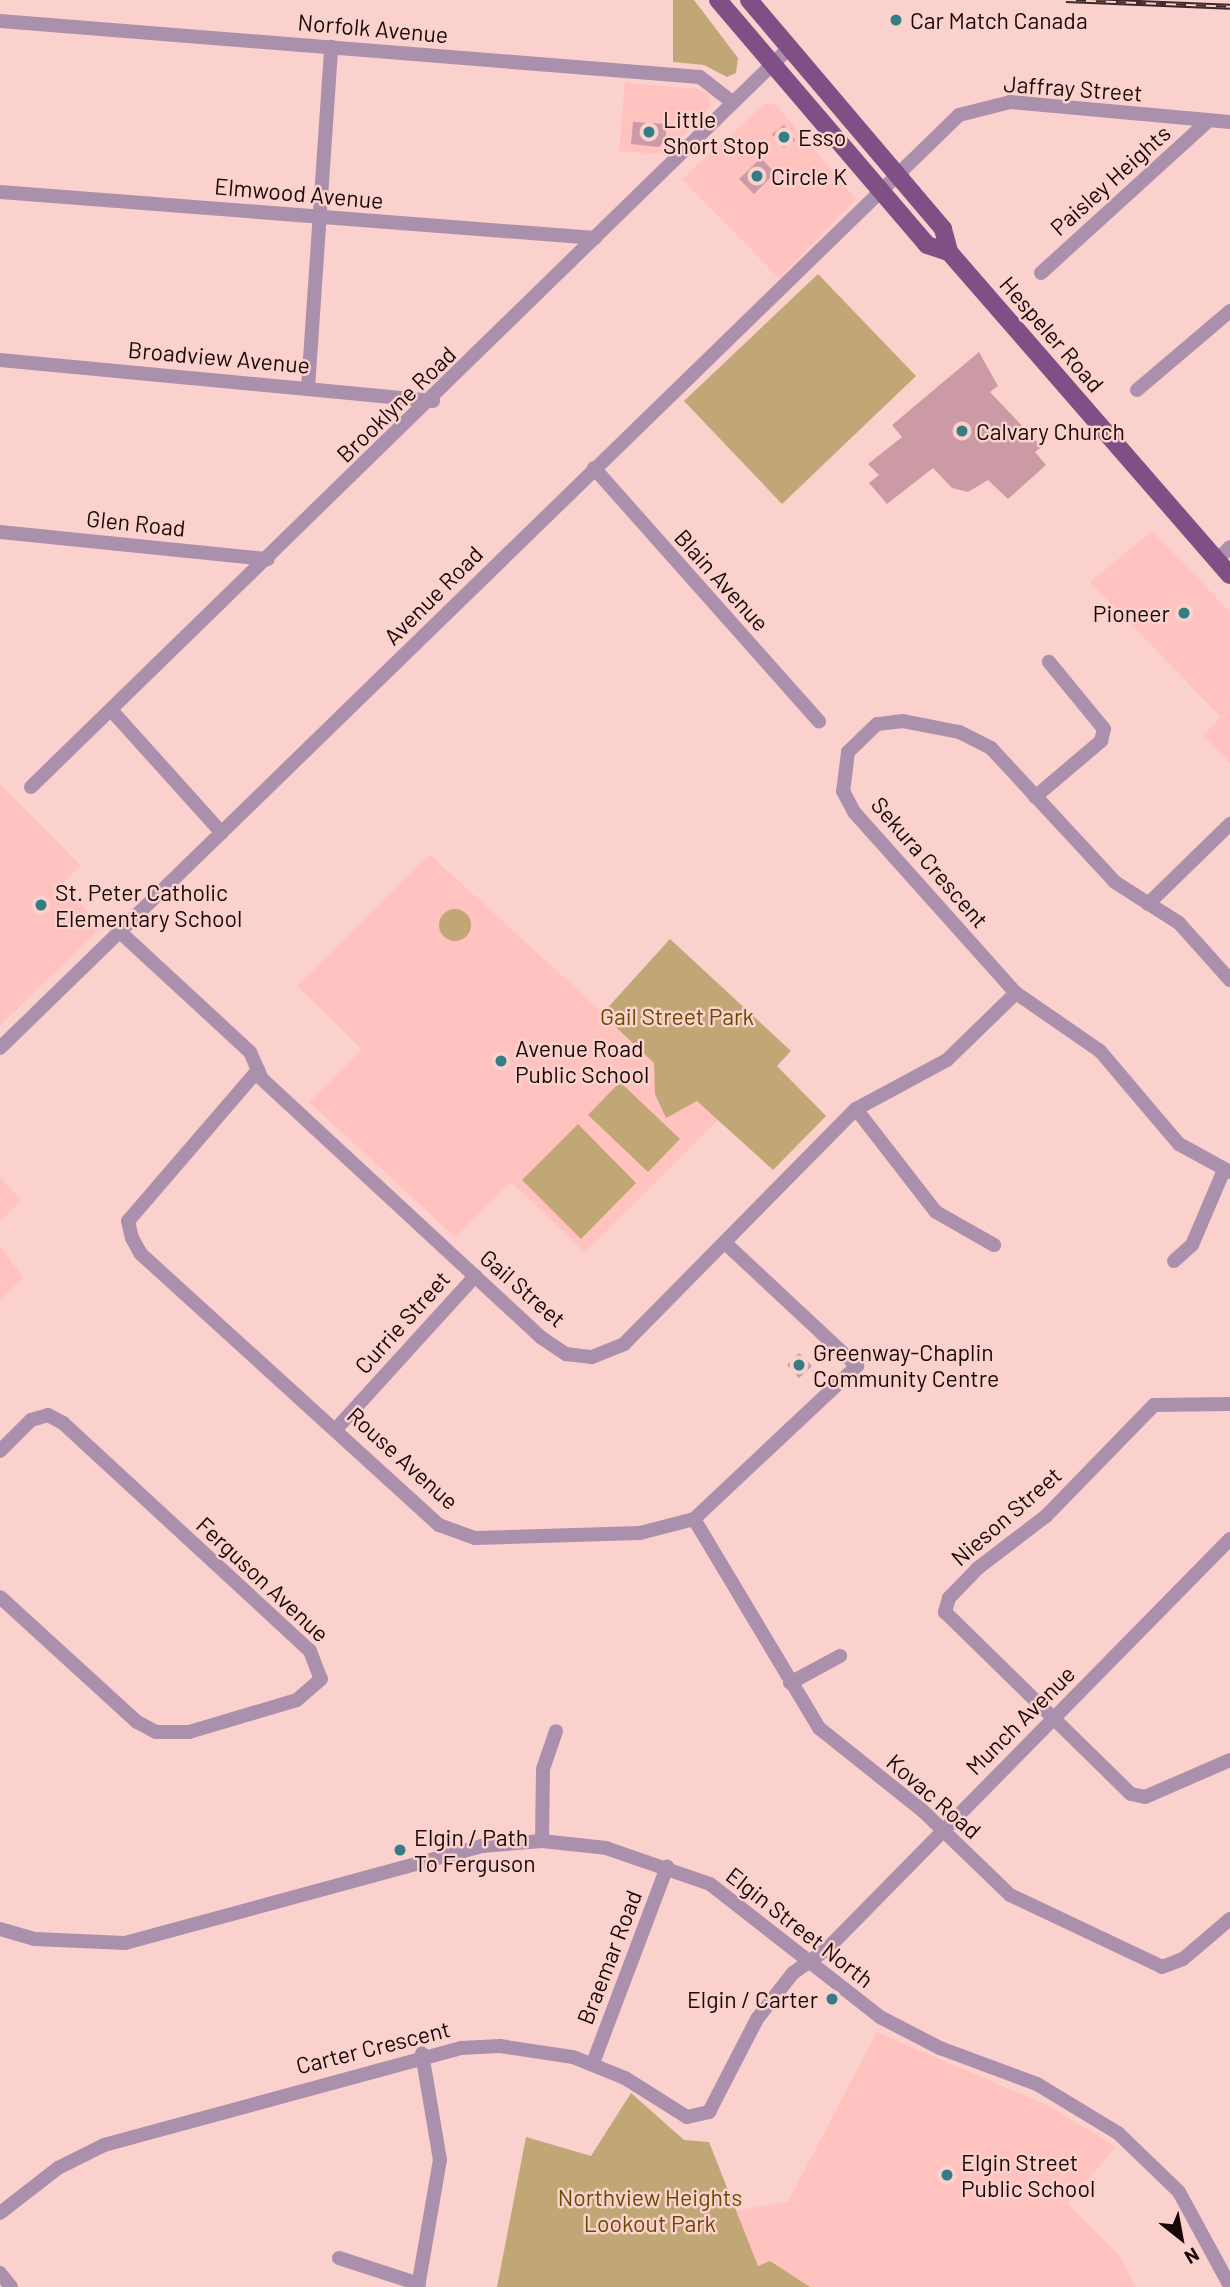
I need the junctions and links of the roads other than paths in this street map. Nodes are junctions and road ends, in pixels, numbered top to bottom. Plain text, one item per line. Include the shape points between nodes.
1 (718, 0) edge
2 (749, 0) edge
3 (0, 21) edge
4 (331, 47) junction
5 (788, 49) junction
6 (769, 65) junction
7 (732, 102) junction
8 (1209, 120) junction
9 (1230, 122) edge
10 (897, 175) junction
11 (879, 191) junction
12 (0, 192) edge
13 (321, 218) junction
14 (596, 238) junction
15 (949, 252) junction
16 (1041, 273) dead end
17 (1230, 311) edge
18 (0, 360) edge
19 (308, 388) junction
20 (1137, 390) dead end
21 (433, 401) junction
22 (594, 468) junction
23 (0, 532) edge
24 (1230, 547) edge
25 (268, 559) junction
26 (1217, 560) junction
27 (1230, 575) edge
28 (1049, 662) dead end
29 (112, 711) junction
30 (820, 720) dead end
31 (31, 787) dead end
32 (1035, 797) junction
33 (1230, 824) edge
34 (222, 833) junction
35 (1148, 904) junction
36 (120, 932) junction
37 (1230, 980) edge
38 (1016, 993) junction
39 (0, 1048) edge
40 (258, 1070) junction
41 (856, 1109) junction
42 (1227, 1171) edge
43 (725, 1243) junction
44 (993, 1245) dead end
45 (1174, 1261) dead end
46 (475, 1276) junction
47 (1230, 1404) edge
48 (336, 1429) junction
49 (0, 1451) edge
50 (694, 1519) junction
51 (1230, 1539) edge
52 (0, 1597) edge
53 (840, 1656) dead end
54 (790, 1683) junction
55 (1052, 1718) junction
56 (556, 1731) dead end
57 (1230, 1760) edge
58 (943, 1831) junction
59 (542, 1841) junction
60 (667, 1867) junction
61 (1230, 1919) edge
62 (0, 1929) edge
63 (810, 1960) junction
64 (422, 2054) junction
65 (593, 2063) junction
66 (0, 2213) edge
67 (340, 2258) dead end
68 (1227, 2267) edge
69 (0, 2273) edge
70 (418, 2285) edge
71 (1230, 2286) edge
72 (11, 2287) edge

1 - 6 main road, Hespeler Road
2 - 5 main road, Hespeler Road
3 - 4 street, Norfolk Avenue
4 - 7 street, Norfolk Avenue via 700,77
4 - 13 street
5 - 6 street, Brooklyne Road
5 - 10 main road, Hespeler Road
6 - 7 street, Brooklyne Road
6 - 11 main road, Hespeler Road
7 - 14 street, Brooklyne Road
8 - 9 street, Jaffray Street
8 - 10 street, Jaffray Street via 1010,102 975,108
8 - 16 street, Paisley Heights
10 - 11 street, Avenue Road
10 - 15 main road, Hespeler Road via 943,229
11 - 15 main road, Hespeler Road via 927,245
11 - 22 street, Avenue Road
12 - 13 street, Elmwood Avenue
13 - 14 street, Elmwood Avenue
13 - 19 street
14 - 21 street, Brooklyne Road
15 - 26 main road, Hespeler Road
17 - 20 street
18 - 19 street, Broadview Avenue
19 - 21 street, Broadview Avenue
21 - 25 street, Brooklyne Road
22 - 30 street, Blain Avenue
22 - 34 street, Avenue Road
23 - 25 street, Glen Road
24 - 26 street
25 - 29 street, Brooklyne Road
26 - 27 main road, Hespeler Road
28 - 32 street via 1104,729 1101,741
29 - 31 street, Brooklyne Road
29 - 34 street
32 - 35 street, Sekura Crescent via 1115,882
32 - 38 street, Sekura Crescent via 991,748 936,726 877,724 860,734 842,767 843,791 854,812
33 - 35 street
34 - 36 street, Avenue Road
35 - 37 street, Sekura Crescent via 1178,923
36 - 39 street, Avenue Road
36 - 40 street, Gail Street via 250,1052
38 - 41 street, Gail Street via 947,1060
38 - 42 street, Sekura Crescent via 1100,1051 1179,1144
40 - 46 street, Gail Street
40 - 48 street, Rouse Avenue via 128,1221 141,1254
41 - 43 street, Gail Street
41 - 44 street via 936,1212
42 - 45 street via 1192,1245
43 - 46 street, Gail Street via 624,1344 592,1357 566,1354 542,1338
43 - 50 street, Rouse Avenue via 857,1366
46 - 48 street, Currie Street
47 - 55 street, Nieson Street via 1154,1405 1046,1516 949,1598 945,1612 952,1621
48 - 50 street, Rouse Avenue via 439,1525 475,1538 640,1533
49 - 52 street, Ferguson Avenue via 31,1420 48,1415 63,1423 310,1651 321,1679 297,1700 189,1732 156,1732 137,1722
50 - 54 street, Kovac Road
51 - 55 street, Munch Avenue
53 - 54 street
54 - 58 street, Kovac Road via 819,1728
55 - 57 street via 1131,1794 1145,1797
55 - 58 street, Munch Avenue
56 - 59 street via 542,1769
58 - 61 street, Kovac Road via 1021,1902 1150,1965 1183,1959
58 - 63 street, Munch Avenue
59 - 60 street, Elgin Street North via 606,1848
59 - 62 street, Elgin Street North via 421,1859 163,1937 85,1944
60 - 63 street, Elgin Street North via 710,1884
60 - 65 street, Braemar Road
63 - 65 street, Carter Crescent via 765,2008 717,2098 696,2119
63 - 68 street, Elgin Street North via 894,2025 1037,2084 1118,2133 1179,2192
64 - 65 street, Carter Crescent via 500,2046
64 - 66 street, Carter Crescent via 104,2145 58,2168
64 - 70 street via 440,2160
67 - 70 street
68 - 71 street, Elgin Street North
69 - 72 street

